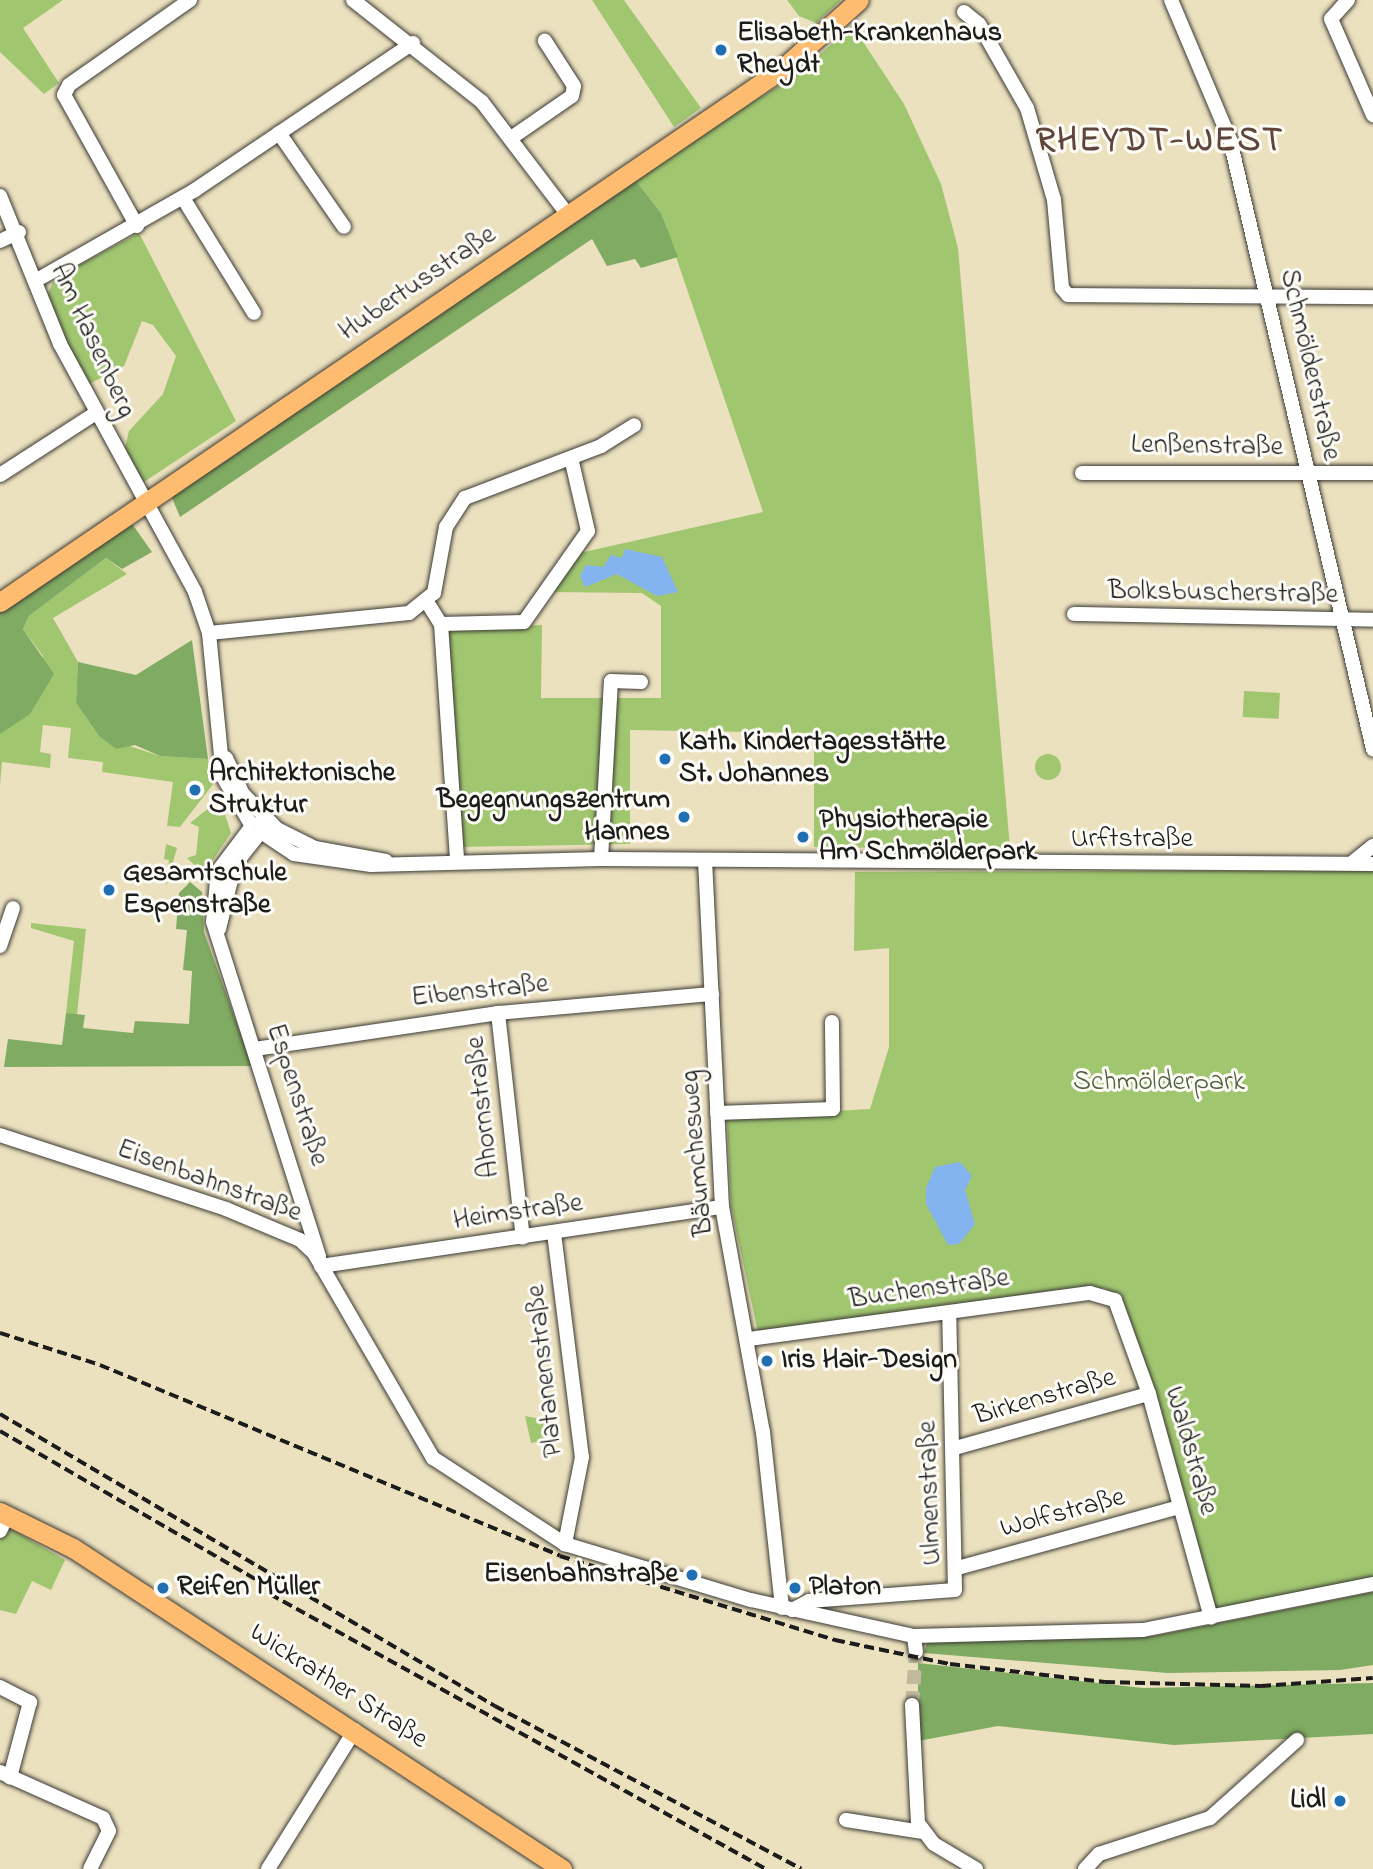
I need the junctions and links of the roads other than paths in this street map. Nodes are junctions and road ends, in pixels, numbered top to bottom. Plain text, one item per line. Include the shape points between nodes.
1 (190, 0) edge
2 (353, 0) edge
3 (859, 0) edge
4 (1171, 0) edge
5 (1348, 0) edge
6 (964, 12) dead end
7 (545, 41) dead end
8 (413, 43) junction
9 (1373, 115) edge
10 (279, 133) junction
11 (514, 135) junction
12 (0, 195) edge
13 (183, 198) junction
14 (568, 215) junction
15 (137, 226) junction
16 (344, 227) dead end
17 (19, 232) junction
18 (0, 241) edge
19 (34, 281) junction
20 (1269, 295) junction
21 (1373, 297) edge
22 (254, 313) dead end
23 (96, 413) junction
24 (634, 425) dead end
25 (571, 458) junction
26 (1082, 473) dead end
27 (1308, 473) junction
28 (1373, 473) edge
29 (0, 475) edge
30 (147, 504) junction
31 (0, 602) edge
32 (427, 602) junction
33 (1074, 614) dead end
34 (1343, 620) junction
35 (1373, 620) edge
36 (441, 624) junction
37 (209, 633) junction
38 (641, 682) dead end
39 (1373, 749) edge
40 (260, 827) junction
41 (1373, 846) edge
42 (601, 859) junction
43 (457, 860) junction
44 (705, 860) junction
45 (1351, 863) junction
46 (1373, 864) edge
47 (13, 908) dead end
48 (0, 946) edge
49 (712, 994) junction
50 (498, 1013) junction
51 (832, 1022) dead end
52 (255, 1049) junction
53 (717, 1113) junction
54 (0, 1135) edge
55 (722, 1207) junction
56 (554, 1233) junction
57 (523, 1238) junction
58 (321, 1266) junction
59 (1115, 1300) joint
60 (949, 1312) junction
61 (749, 1339) junction
62 (1149, 1394) junction
63 (954, 1448) junction
64 (1180, 1507) junction
65 (3, 1519) edge
66 (565, 1544) junction
67 (958, 1568) junction
68 (1373, 1584) edge
69 (787, 1609) junction
70 (1211, 1618) junction
71 (914, 1636) junction
72 (916, 1652) tunnel mouth
73 (0, 1687) edge
74 (912, 1705) tunnel mouth
75 (355, 1730) junction
76 (1297, 1740) dead end
77 (5, 1774) edge
78 (846, 1820) dead end
79 (923, 1832) junction
80 (90, 1869) edge
81 (268, 1869) edge
82 (562, 1869) edge
83 (976, 1869) edge
84 (1085, 1869) edge

1 - 15 street via 69,85 64,95
2 - 8 street
3 - 14 main road, Hubertusstraße via 782,69
4 - 20 street, Schmölderstraße via 1230,140
5 - 9 street via 1331,19
6 - 20 street via 979,24 1027,108 1054,200 1062,288 1068,295
7 - 11 street via 574,86 572,96
8 - 10 street
8 - 11 street
10 - 13 street
10 - 16 street
11 - 14 street
12 - 17 street, Am Hasenberg
13 - 15 street
13 - 22 street
14 - 30 main road, Hubertusstraße
15 - 19 street
17 - 18 street
17 - 19 street, Am Hasenberg
19 - 23 street, Am Hasenberg
20 - 21 street
20 - 27 street, Schmölderstraße
23 - 29 street
23 - 30 street, Am Hasenberg
24 - 25 street
25 - 32 street via 466,498 446,527 440,577
25 - 36 street via 588,531 524,622
26 - 27 street, Lenßenstraße
27 - 28 street, Lenßenstraße
27 - 34 street, Schmölderstraße
30 - 31 main road, Hubertusstraße
30 - 37 street, Urftstraße via 184,570
32 - 36 street
32 - 37 street via 399,615
33 - 34 street, Bolksbuscherstraße
34 - 35 street, Bolksbuscherstraße
34 - 39 street, Schmölderstraße
36 - 43 street
37 - 40 street, Urftstraße via 220,740
38 - 42 street via 611,681
40 - 43 street, Urftstraße via 315,848 387,861
40 - 52 street, Espenstraße via 212,888 219,942
41 - 45 street
42 - 43 street, Urftstraße
42 - 44 street, Urftstraße
44 - 45 street, Urftstraße
44 - 49 street, Bäumchesweg
45 - 46 street, Urftstraße
47 - 48 street
49 - 50 street, Eibenstraße
49 - 53 street, Bäumchesweg
50 - 52 street, Eibenstraße
50 - 57 street, Ahornstraße
51 - 53 street via 833,1109
52 - 58 street, Espenstraße
53 - 55 street, Bäumchesweg
54 - 58 street, Eisenbahnstraße via 226,1209 300,1240
55 - 56 street, Heimstraße
55 - 61 street, Bäumchesweg
56 - 57 street, Heimstraße
56 - 66 street, Platanenstraße via 582,1457
57 - 58 street, Heimstraße
58 - 66 street, Eisenbahnstraße via 433,1458
59 - 60 street, Buchenstraße via 1090,1293
59 - 62 street, Waldstraße
60 - 61 street, Buchenstraße
60 - 63 street, Ulmenstraße
61 - 69 street, Bäumchesweg
62 - 63 street, Birkenstraße
62 - 64 street, Waldstraße
63 - 67 street, Ulmenstraße
64 - 67 street, Wolfstraße
64 - 70 street, Waldstraße
65 - 75 main road, Wickrather Straße via 73,1548
66 - 69 street, Eisenbahnstraße
67 - 69 street, Ulmenstraße via 951,1594 809,1601
68 - 70 street, Eisenbahnstraße
69 - 71 street, Eisenbahnstraße
70 - 71 street, Eisenbahnstraße via 1143,1630
71 - 72 street
73 - 77 street via 30,1702
74 - 79 street via 914,1796
75 - 81 street
75 - 82 main road, Wickrather Straße
76 - 84 street via 1210,1818 1099,1854
77 - 80 street via 103,1818 109,1831
78 - 79 street
79 - 83 street

